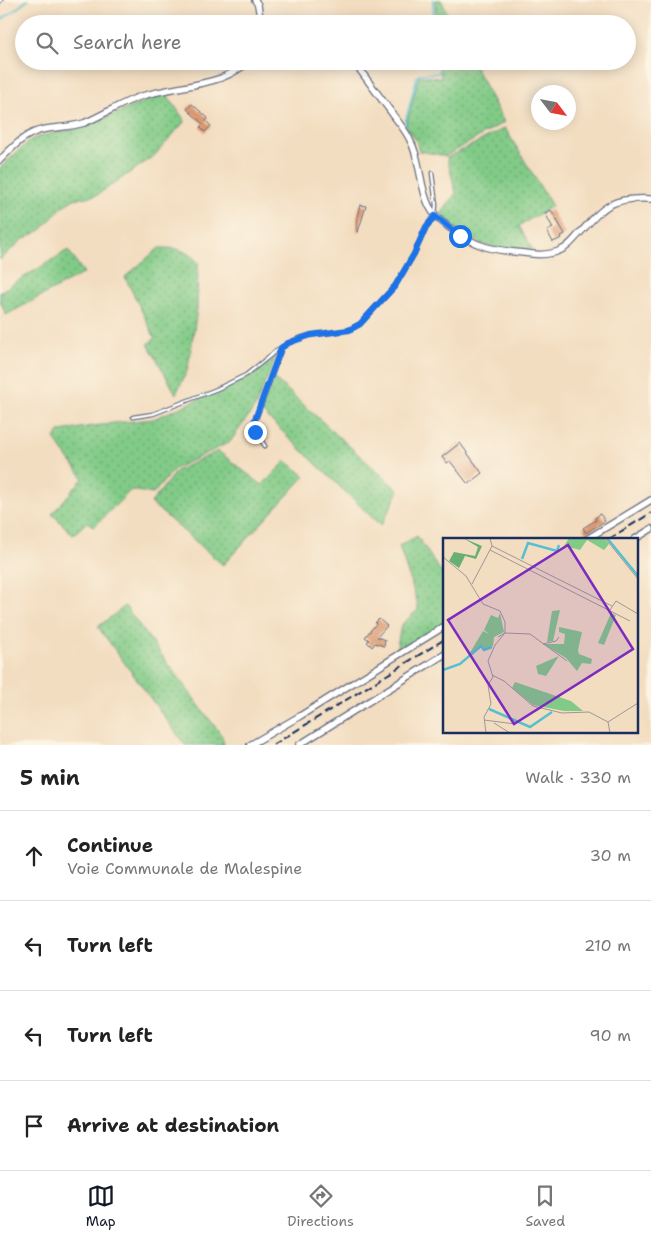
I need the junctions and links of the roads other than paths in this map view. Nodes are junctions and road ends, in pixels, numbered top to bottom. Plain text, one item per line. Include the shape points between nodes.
1 (255, 0) edge
2 (260, 15) edge
3 (237, 70) edge
4 (358, 70) edge
5 (0, 160) edge
6 (432, 173) dead end
7 (651, 199) edge
8 (435, 216) junction
9 (281, 348) junction
10 (133, 418) dead end
11 (265, 446) dead end
12 (651, 500) edge
13 (651, 529) edge
14 (589, 538) edge
15 (637, 538) edge
16 (443, 627) edge
17 (443, 655) edge
18 (250, 745) edge
19 (299, 745) edge

1 - 2 street
3 - 5 street via 221,78 139,97 83,123 33,132
4 - 8 street via 409,137 426,198
6 - 8 lane
7 - 8 street via 615,202 595,217 569,245 543,254 480,246 460,236
8 - 9 lane via 395,286 360,324 349,330 304,337
9 - 10 lane via 246,375 217,389 154,414
9 - 11 lane via 254,424 255,432
12 - 14 street
13 - 15 street
16 - 18 street
17 - 19 street

